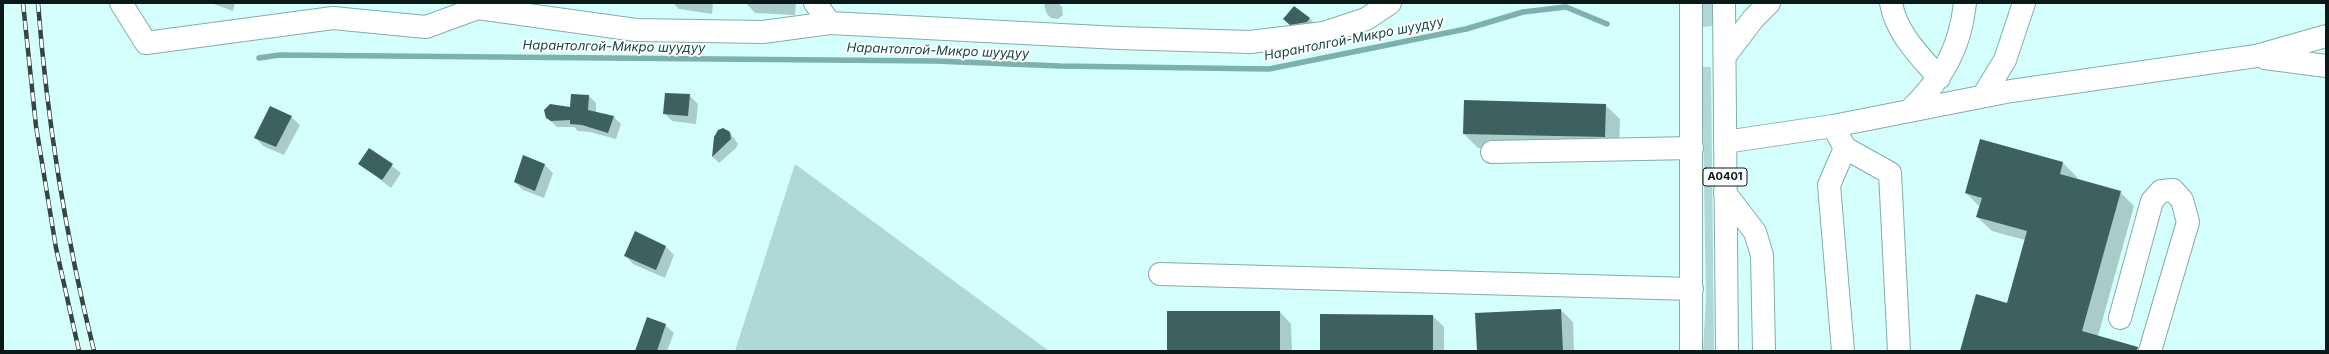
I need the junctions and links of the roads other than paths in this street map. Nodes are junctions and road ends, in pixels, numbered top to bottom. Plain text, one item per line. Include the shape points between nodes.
1 (122, 3) edge
2 (815, 3) edge
3 (1390, 3) edge
4 (1691, 3) edge
5 (1724, 3) edge
6 (1769, 3) edge
7 (1891, 3) edge
8 (1965, 3) edge
9 (2024, 3) edge
10 (830, 23) junction
11 (2326, 36) edge
12 (1692, 38) junction
13 (1725, 47) junction
14 (2256, 56) junction
15 (2326, 66) edge
16 (1939, 78) junction
17 (1982, 96) junction
18 (1909, 111) junction
19 (1833, 126) junction
20 (1725, 142) junction
21 (1692, 148) junction
22 (1845, 148) junction
23 (1492, 152) dead end
24 (1725, 193) junction
25 (1160, 274) dead end
26 (1692, 290) junction
27 (2120, 318) dead end
28 (1691, 351) edge
29 (1727, 351) edge
30 (1764, 351) edge
31 (1843, 351) edge
32 (1899, 351) edge
33 (2150, 351) edge

1 - 10 main road via 146,43 333,18 426,27 478,8 636,30 764,32
2 - 10 main road
3 - 10 main road via 1366,19 1324,33 1250,42
4 - 12 main road, A0401
5 - 13 main road, A0401
6 - 13 main road
7 - 16 main road via 1893,15 1901,31
8 - 16 main road via 1955,47
9 - 17 main road via 2005,60
11 - 14 main road
12 - 13 main road
12 - 21 main road, A0401
13 - 20 main road, A0401
14 - 15 main road
14 - 17 main road
16 - 18 main road
17 - 18 main road
18 - 19 main road
19 - 20 main road
19 - 22 main road
20 - 24 main road, A0401
21 - 23 main road
21 - 26 main road, A0401
22 - 31 main road via 1829,185
22 - 32 main road via 1890,173
24 - 29 main road, A0401
24 - 30 main road via 1755,232 1762,255
25 - 26 main road
26 - 28 main road, A0401
27 - 33 main road via 2152,201 2161,190 2173,190 2182,200 2188,222

